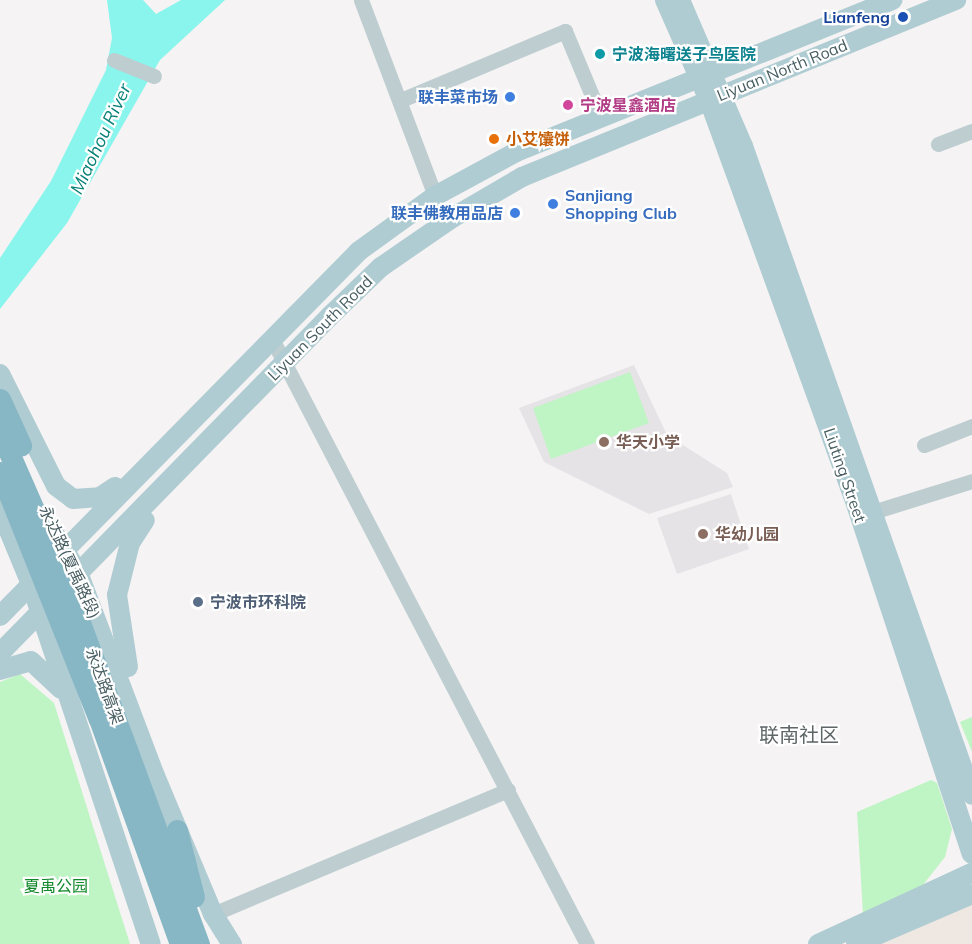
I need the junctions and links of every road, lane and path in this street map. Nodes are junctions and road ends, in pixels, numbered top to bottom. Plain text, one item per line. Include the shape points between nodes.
1 (361, 0) edge
2 (665, 0) edge
3 (680, 0) edge
4 (892, 0) edge
5 (956, 0) edge
6 (114, 60) dead end
7 (705, 75) junction
8 (154, 76) dead end
9 (716, 97) junction
10 (401, 100) junction
11 (601, 117) junction
12 (972, 131) edge
13 (938, 144) dead end
14 (435, 196) junction
15 (272, 339) junction
16 (286, 362) junction
17 (0, 374) edge
18 (0, 399) edge
19 (0, 414) edge
20 (972, 426) edge
21 (0, 432) edge
22 (924, 445) dead end
23 (147, 465) junction
24 (0, 472) edge
25 (972, 481) edge
26 (167, 486) junction
27 (0, 509) edge
28 (867, 515) junction
29 (62, 548) junction
30 (79, 574) junction
31 (31, 584) junction
32 (39, 612) junction
33 (0, 616) edge
34 (0, 652) edge
35 (0, 670) edge
36 (77, 718) junction
37 (130, 781) junction
38 (508, 790) junction
39 (972, 795) edge
40 (177, 830) junction
41 (972, 854) edge
42 (972, 873) edge
43 (972, 894) edge
44 (213, 914) junction
45 (151, 944) edge
46 (168, 944) edge
47 (180, 944) edge
48 (199, 944) edge
49 (214, 944) edge
50 (232, 944) edge
51 (586, 944) edge
52 (818, 944) edge
53 (856, 944) edge

1 - 10 street
2 - 7 main road
3 - 7 main road
4 - 7 main road, Liyuan North Road
5 - 9 main road, Liyuan North Road
6 - 8 street
7 - 9 main road, Liuting Street
7 - 11 main road, Liyuan South Road
9 - 16 main road, Liyuan South Road via 522,177 452,218 381,267
9 - 28 main road, Liuting Street
10 - 11 street via 565,31
10 - 14 street
11 - 14 main road, Liyuan South Road via 516,152
12 - 13 street
14 - 15 main road, Liyuan South Road via 359,251
15 - 16 street
15 - 23 main road, Liyuan South Road
16 - 26 main road, Liyuan South Road
16 - 38 street
17 - 23 main road via 56,486 74,499 100,497
18 - 29 highway
19 - 29 main road, 永达路(夏禹路段)
20 - 22 street
21 - 37 highway, 永达路高架 via 61,571
23 - 29 main road, Liyuan South Road
24 - 37 highway, 永达路高架 via 99,719
25 - 28 street
26 - 30 main road, Liyuan South Road
26 - 37 main road via 130,543 117,596 122,650 145,715
27 - 31 main road
28 - 39 main road, Liuting Street
28 - 41 main road, Liuting Street
29 - 30 main road, 永达路(夏禹路段)
29 - 31 main road, Liyuan South Road
30 - 32 main road, Liyuan South Road
30 - 37 main road, 永达路(夏禹路段)
31 - 32 main road
31 - 33 main road, Liyuan South Road
32 - 34 main road, Liyuan South Road
32 - 36 main road
35 - 36 main road via 22,661 41,666
36 - 45 main road
37 - 40 main road, 永达路(夏禹路段)
37 - 46 highway
37 - 47 highway, 永达路高架
37 - 48 highway, 永达路高架
38 - 44 street
38 - 51 street
40 - 44 main road, 永达路(夏禹路段)
40 - 49 highway via 187,880
42 - 52 main road
43 - 53 main road
44 - 50 main road, 永达路(夏禹路段)

